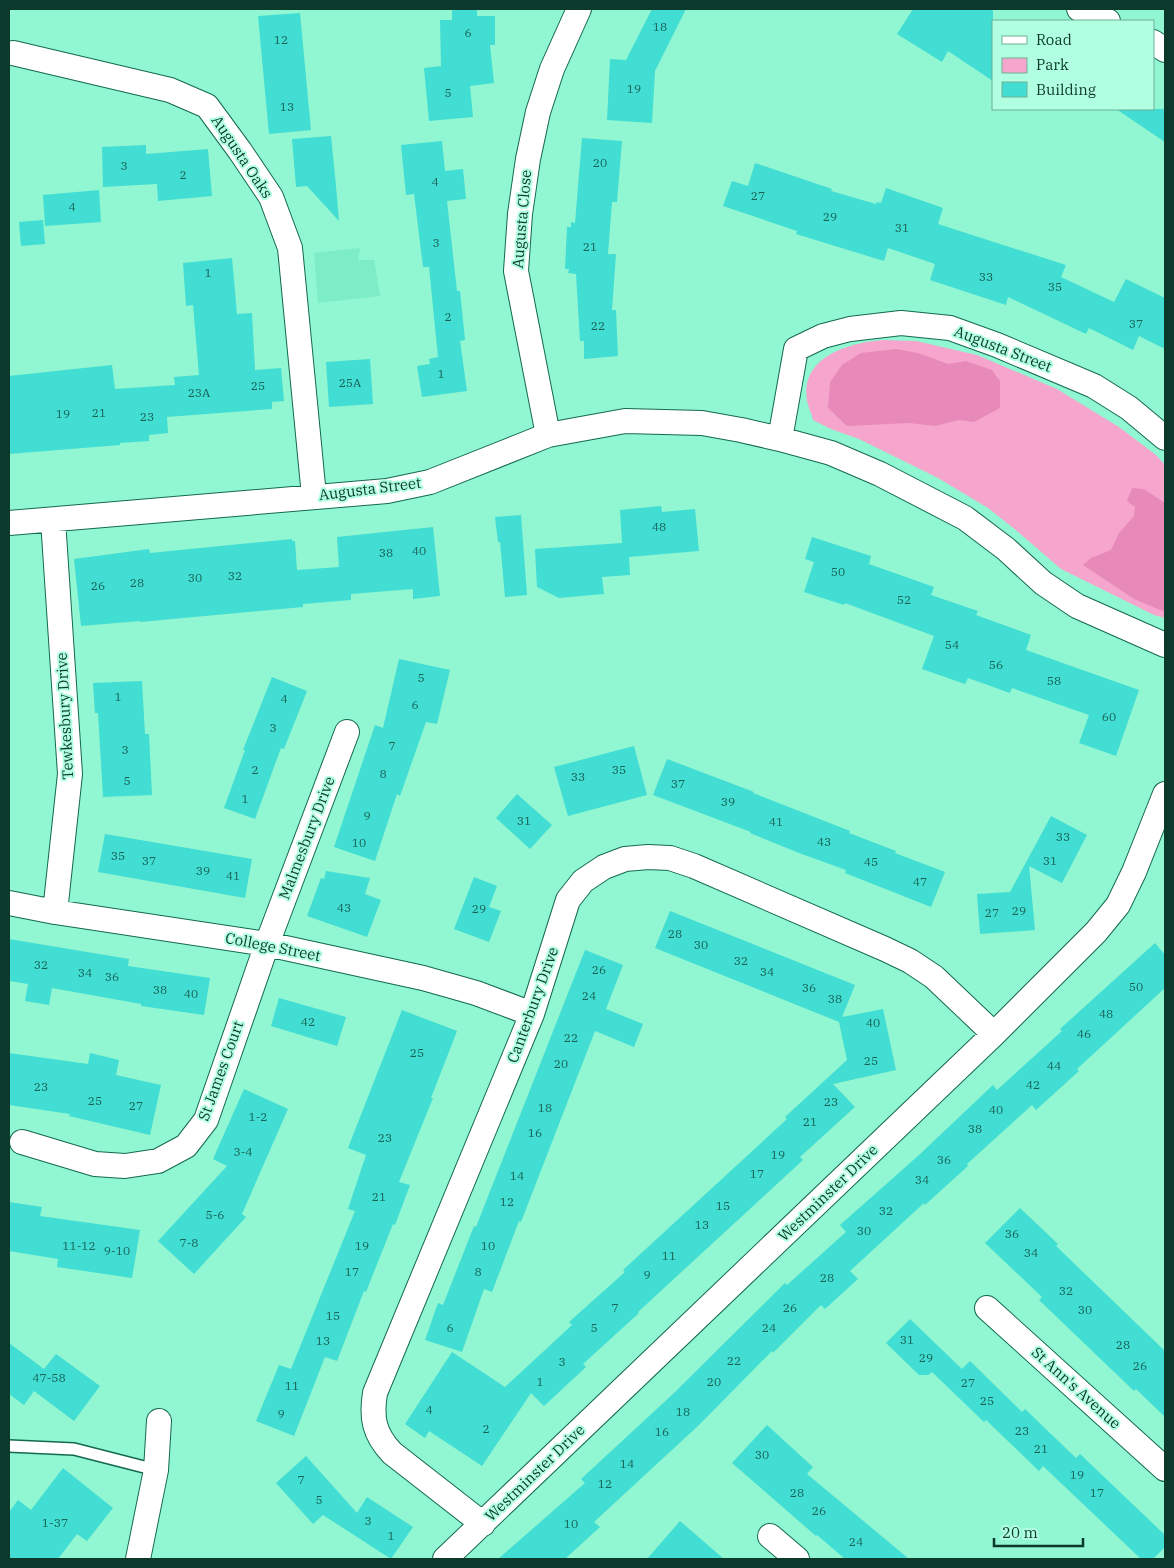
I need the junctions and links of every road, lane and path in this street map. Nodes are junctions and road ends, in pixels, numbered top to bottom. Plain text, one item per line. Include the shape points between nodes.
1 (579, 9) edge
2 (1079, 9) edge
3 (1106, 20) edge
4 (1154, 43) edge
5 (1165, 50) edge
6 (13, 53) dead end
7 (1164, 434) edge
8 (548, 435) junction
9 (780, 439) junction
10 (314, 496) junction
11 (52, 520) junction
12 (9, 523) edge
13 (1165, 645) edge
14 (348, 732) dead end
15 (1165, 794) edge
16 (9, 903) edge
17 (55, 912) junction
18 (267, 944) junction
19 (532, 1014) junction
20 (994, 1034) junction
21 (22, 1142) dead end
22 (987, 1308) dead end
23 (159, 1422) dead end
24 (9, 1446) edge
25 (1165, 1469) edge
26 (156, 1470) junction
27 (483, 1524) junction
28 (770, 1536) dead end
29 (138, 1559) edge
30 (445, 1559) edge
31 (797, 1559) edge

1 - 8 street, Augusta Close via 552,69 538,112 520,214 516,271
2 - 3 street
4 - 5 street
6 - 10 street, Augusta Oaks via 170,90 207,106 240,151 271,197 290,248
7 - 9 street, Augusta Street via 1094,386 997,345 950,328 901,323 850,329 823,336 796,349
8 - 9 street, Augusta Street via 625,421 702,423
8 - 10 street, Augusta Street via 430,482 387,490
9 - 13 street, Augusta Street via 831,453 880,474 956,514 1006,549 1042,583 1077,606
10 - 11 street, Augusta Street
11 - 12 street, Augusta Street
11 - 17 street, Tewkesbury Drive via 70,774
14 - 18 street, Malmesbury Drive
15 - 20 street, Westminster Drive via 1118,904 1096,932
16 - 17 street, College Street
17 - 18 street, College Street
18 - 19 street, College Street via 423,978
18 - 21 street, St James Court via 206,1120 186,1146 158,1161 126,1166 95,1164
19 - 20 street, Canterbury Drive via 568,900 583,881 604,867 625,859 648,857 670,858 694,866 901,957 934,977
19 - 27 street, Canterbury Drive via 375,1393 372,1410 375,1426 387,1448
20 - 27 street, Westminster Drive
22 - 25 street, St Ann's Avenue
23 - 26 street
24 - 26 lane via 74,1449
26 - 29 street
27 - 30 street, Westminster Drive
28 - 31 street

